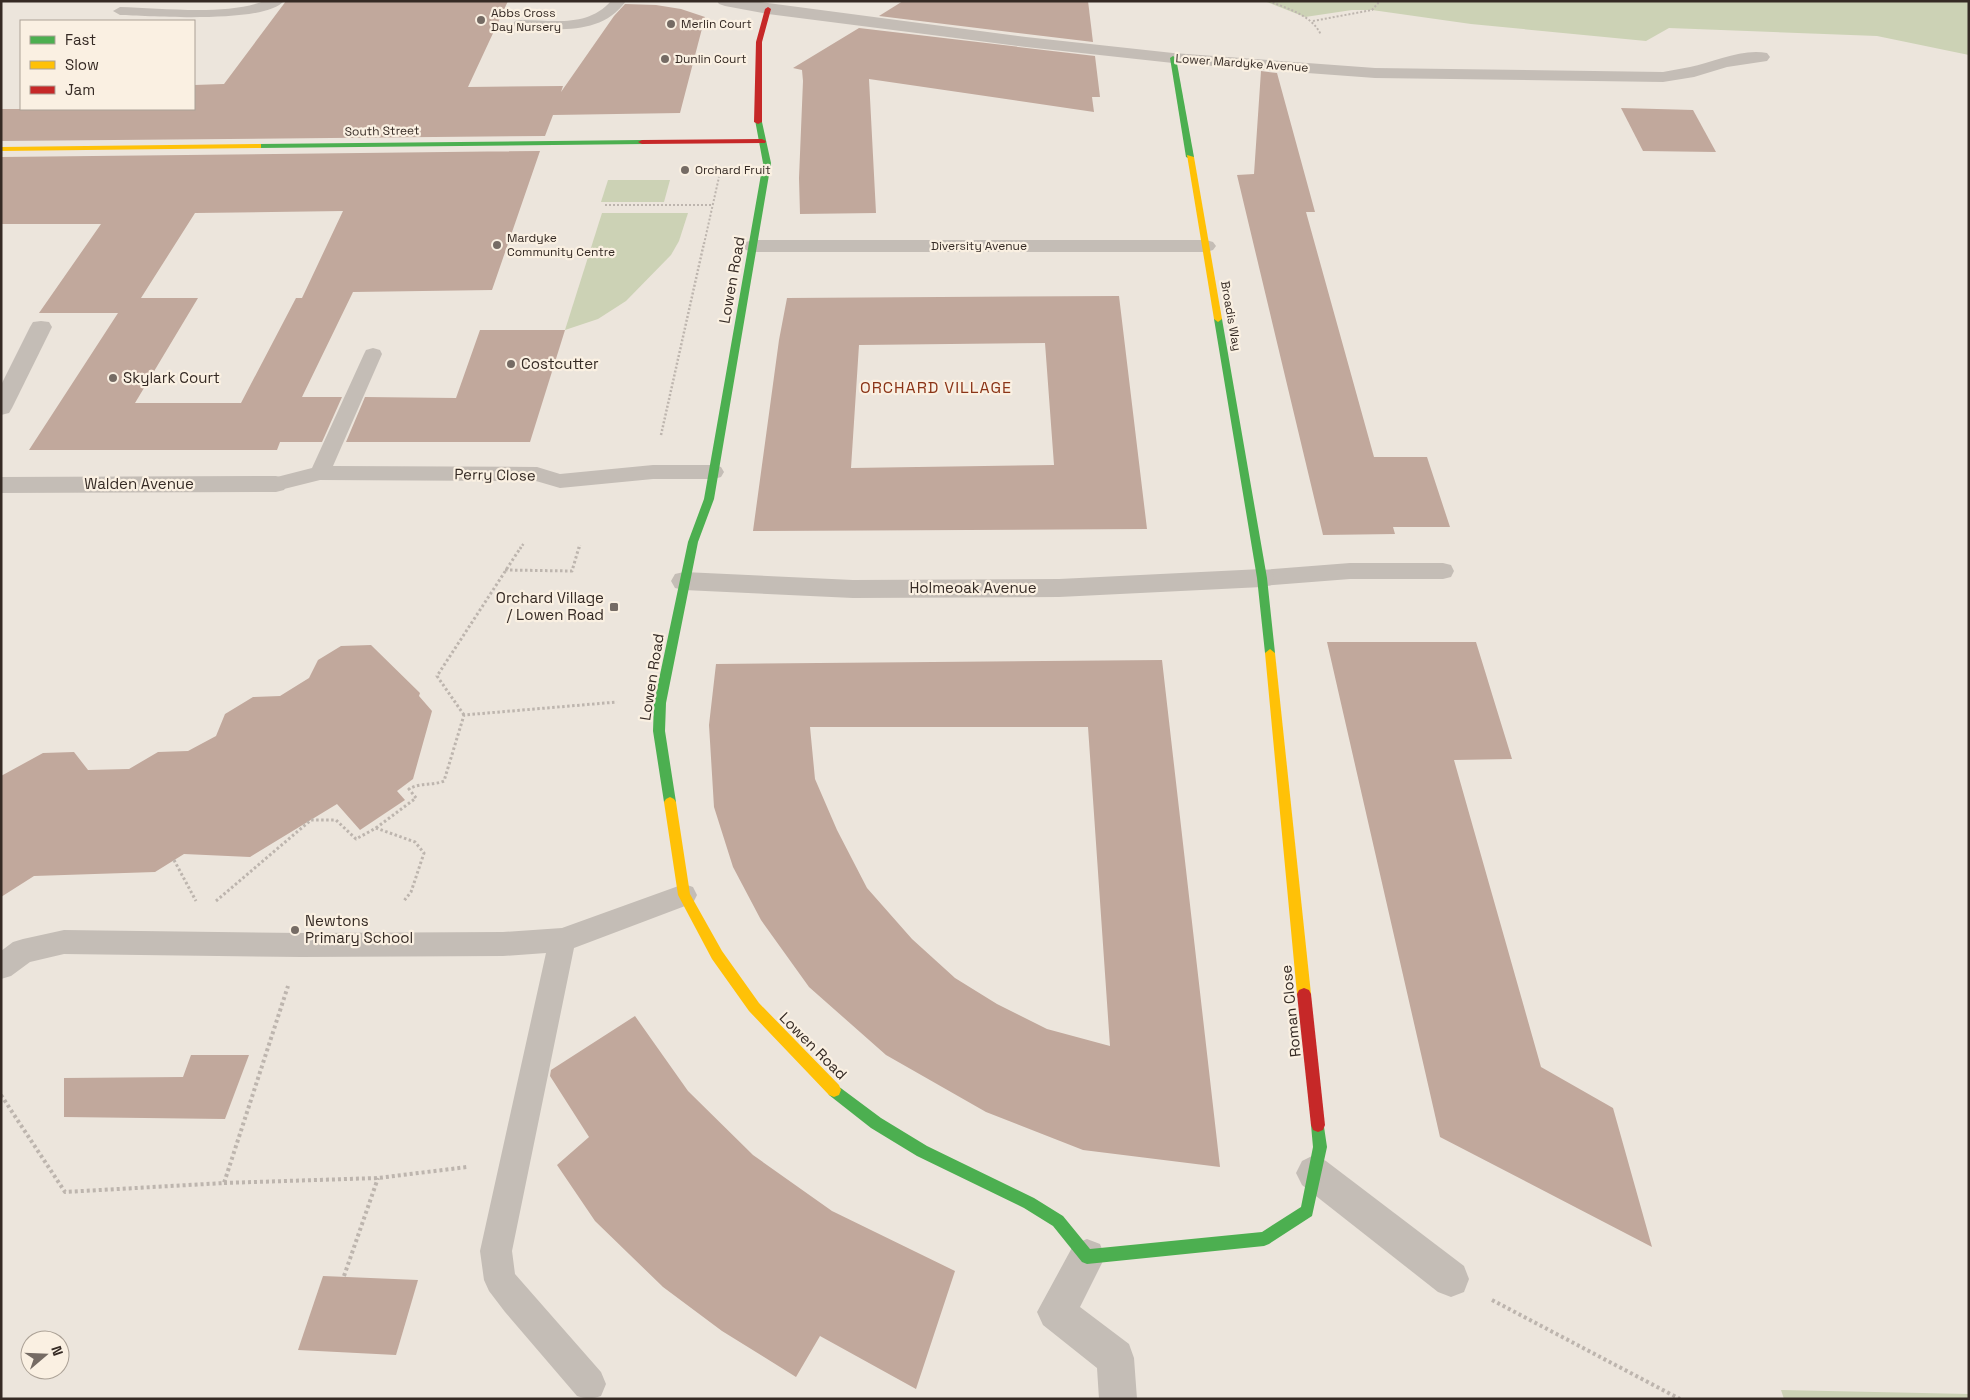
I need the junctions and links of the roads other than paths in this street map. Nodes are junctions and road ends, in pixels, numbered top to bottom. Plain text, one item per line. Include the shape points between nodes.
1 (276, 1) edge
2 (619, 1) edge
3 (724, 1) edge
4 (768, 9) junction
5 (120, 11) dead end
6 (520, 24) dead end
7 (1761, 57) dead end
8 (1173, 58) junction
9 (762, 141) junction
10 (1, 149) edge
11 (753, 246) junction
12 (1206, 246) junction
13 (42, 327) dead end
14 (373, 354) dead end
15 (1, 408) edge
16 (714, 472) junction
17 (320, 473) junction
18 (276, 484) joint
19 (1, 485) edge
20 (1443, 572) dead end
21 (1262, 578) junction
22 (684, 581) junction
23 (684, 895) junction
24 (562, 940) junction
25 (1, 967) edge
26 (1314, 1173) junction
27 (1087, 1256) junction
28 (1451, 1278) road end
29 (589, 1384) dead end
30 (1118, 1399) edge

1 - 5 lane via 265,8 238,12
2 - 6 lane via 594,21
3 - 4 street, Lower Mardyke Avenue
4 - 8 street, Lower Mardyke Avenue
4 - 9 street, Lowen Road via 759,42 757,119
7 - 8 street, Lower Mardyke Avenue via 1663,77 1374,73
8 - 12 street, Broadis Way
9 - 10 street, South Street
9 - 11 street, Lowen Road via 767,163
11 - 12 street, Diversity Avenue
11 - 16 street, Lowen Road
12 - 21 street, Broadis Way
13 - 15 street
14 - 17 lane
16 - 17 lane, Perry Close via 653,472 560,481 537,474
16 - 22 street, Lowen Road
17 - 18 lane, Perry Close
18 - 19 street, Walden Avenue
20 - 21 lane via 1350,571
21 - 22 street, Holmeoak Avenue via 1059,588 853,588
21 - 26 street, Roman Close via 1320,1147
22 - 23 street, Lowen Road via 660,703 658,731
23 - 24 lane
23 - 27 street, Lowen Road via 717,955 754,1007 826,1083 876,1123 922,1151 1029,1203 1058,1221
24 - 25 lane via 503,944 301,945 64,942 23,951
24 - 29 lane via 496,1251 500,1280
26 - 27 street, Roman Close via 1307,1211 1264,1239
26 - 28 street
27 - 30 street via 1056,1312 1115,1358

